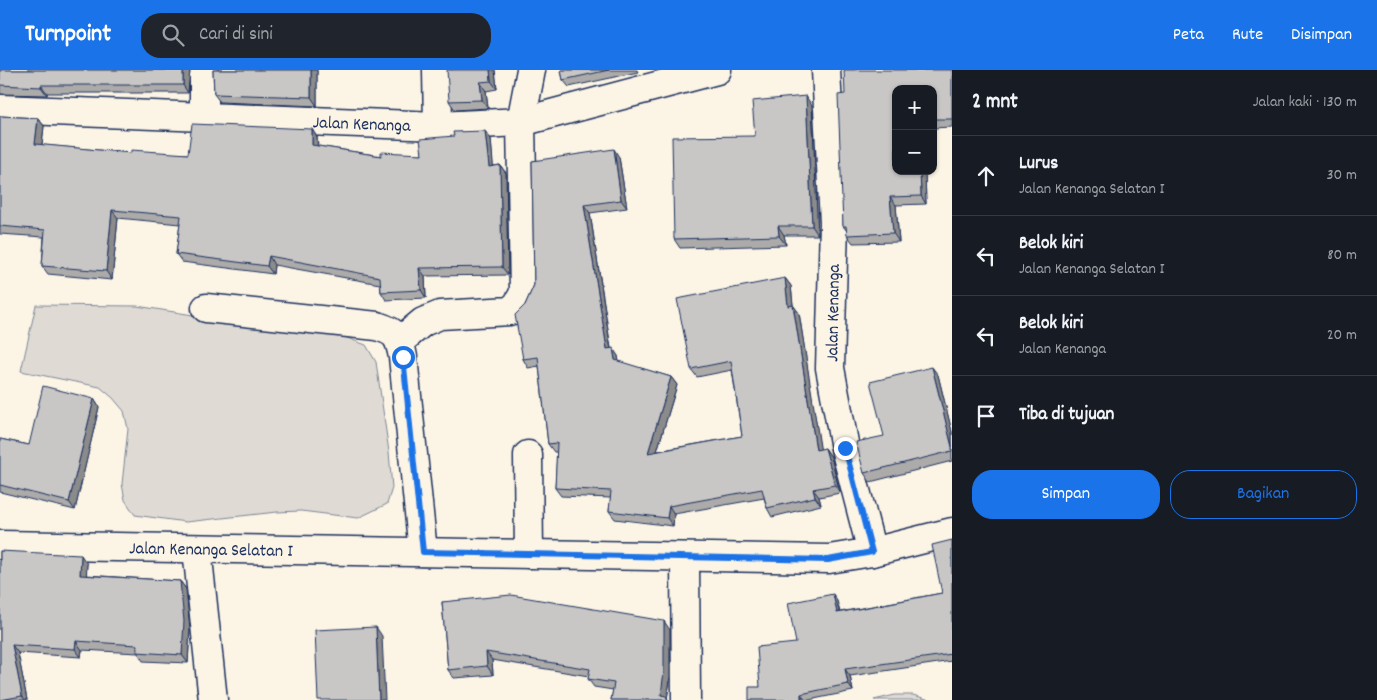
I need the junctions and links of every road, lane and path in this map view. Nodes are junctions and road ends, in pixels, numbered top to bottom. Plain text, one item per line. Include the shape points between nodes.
1 (204, 70) edge
2 (437, 70) edge
3 (531, 70) edge
4 (717, 70) edge
5 (826, 70) edge
6 (0, 109) edge
7 (204, 118) junction
8 (520, 122) junction
9 (438, 126) junction
10 (206, 308) dead end
11 (400, 341) junction
12 (528, 456) dead end
13 (952, 532) edge
14 (0, 545) edge
15 (197, 549) junction
16 (423, 552) junction
17 (872, 552) junction
18 (529, 554) junction
19 (685, 557) junction
20 (213, 700) edge
21 (686, 700) edge

1 - 7 street
2 - 9 street
3 - 8 street
4 - 8 street, Jalan Kenanga
5 - 17 street, Jalan Kenanga via 834,223 830,368 845,448
6 - 7 street, Jalan Kenanga
7 - 9 street, Jalan Kenanga
8 - 9 street, Jalan Kenanga
8 - 11 street via 524,293 510,311 440,315 423,322
10 - 11 street via 377,326 392,330
11 - 16 street
12 - 18 street
13 - 17 street, Jalan Kenanga Selatan I
14 - 15 street, Jalan Kenanga Selatan I
15 - 16 street, Jalan Kenanga Selatan I
15 - 20 street
16 - 18 street, Jalan Kenanga Selatan I
17 - 19 street, Jalan Kenanga Selatan I via 828,560
18 - 19 street, Jalan Kenanga Selatan I
19 - 21 street

